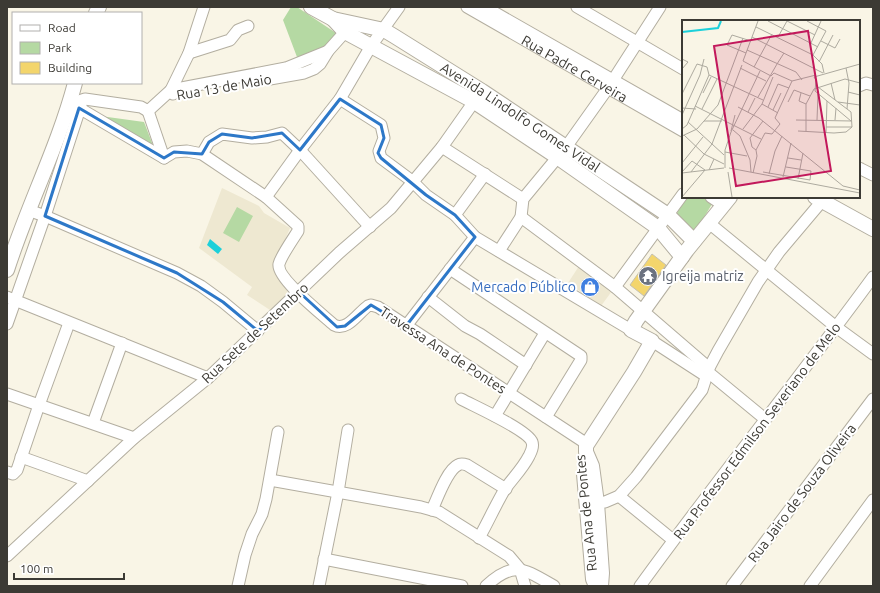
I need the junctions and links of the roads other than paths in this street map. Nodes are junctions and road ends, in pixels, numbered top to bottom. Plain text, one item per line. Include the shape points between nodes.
1 (204, 7) edge
2 (311, 7) edge
3 (399, 7) edge
4 (467, 7) edge
5 (485, 7) edge
6 (577, 7) edge
7 (660, 7) edge
8 (333, 19) junction
9 (248, 26) dead end
10 (384, 30) junction
11 (345, 32) junction
12 (637, 43) junction
13 (371, 46) junction
14 (189, 53) junction
15 (682, 68) edge
16 (76, 84) edge
17 (610, 84) junction
18 (860, 85) edge
19 (872, 85) edge
20 (172, 93) junction
21 (478, 96) junction
22 (340, 99) junction
23 (75, 106) junction
24 (150, 108) junction
25 (682, 120) edge
26 (682, 130) edge
27 (442, 147) junction
28 (300, 150) junction
29 (562, 152) junction
30 (202, 154) junction
31 (164, 158) junction
32 (860, 168) edge
33 (485, 174) junction
34 (873, 175) edge
35 (412, 181) junction
36 (682, 195) edge
37 (266, 197) junction
38 (715, 198) edge
39 (523, 199) junction
40 (818, 199) edge
41 (726, 201) edge
42 (28, 210) junction
43 (455, 215) junction
44 (668, 215) junction
45 (45, 216) junction
46 (521, 218) junction
47 (709, 223) junction
48 (370, 226) junction
49 (658, 228) junction
50 (873, 229) edge
51 (475, 237) junction
52 (694, 241) junction
53 (499, 250) junction
54 (682, 257) junction
55 (450, 269) junction
56 (7, 270) edge
57 (766, 270) junction
58 (873, 276) edge
59 (614, 286) junction
60 (301, 295) junction
61 (428, 298) junction
62 (11, 299) edge
63 (642, 311) junction
64 (69, 323) junction
65 (7, 324) edge
66 (406, 326) junction
67 (836, 327) junction
68 (631, 330) junction
69 (258, 331) junction
70 (544, 333) junction
71 (648, 339) junction
72 (122, 343) junction
73 (873, 354) edge
74 (526, 365) junction
75 (708, 372) junction
76 (208, 378) junction
77 (7, 394) edge
78 (509, 394) junction
79 (461, 399) dead end
80 (872, 401) edge
81 (39, 405) junction
82 (495, 416) junction
83 (546, 417) junction
84 (765, 419) junction
85 (93, 423) junction
86 (348, 430) dead end
87 (278, 432) dead end
88 (134, 438) junction
89 (583, 442) junction
90 (21, 457) junction
91 (7, 472) edge
92 (270, 480) junction
93 (88, 481) junction
94 (506, 489) junction
95 (338, 492) junction
96 (619, 496) junction
97 (873, 500) edge
98 (591, 503) junction
99 (432, 510) junction
100 (479, 538) junction
101 (673, 540) junction
102 (7, 556) edge
103 (324, 559) junction
104 (520, 569) junction
105 (595, 582) edge
106 (238, 586) edge
107 (319, 586) edge
108 (462, 586) edge
109 (486, 586) edge
110 (525, 586) edge
111 (554, 586) edge
112 (640, 586) edge
113 (732, 586) edge
114 (810, 586) edge

1 - 14 street
2 - 8 main road, Avenida Lindolfo Gomes Vidal
3 - 10 street
4 - 17 street, Rua Padre Cerveira
5 - 17 street, Rua Padre Cerveira
6 - 12 street
7 - 12 street
8 - 10 main road, Avenida Lindolfo Gomes Vidal
8 - 11 main road, Avenida Lindolfo Gomes Vidal
9 - 14 street via 238,30 230,40
10 - 13 street
10 - 21 main road, Avenida Lindolfo Gomes Vidal
11 - 13 main road, Avenida Lindolfo Gomes Vidal
11 - 20 street, Rua 13 de Maio via 328,51 287,72 186,86
12 - 15 street
12 - 17 street
13 - 21 main road, Avenida Lindolfo Gomes Vidal
13 - 22 street
14 - 20 street
16 - 23 main road
17 - 25 street, Rua Padre Cerveira
17 - 26 street, Rua Padre Cerveira
17 - 29 street
18 - 19 street
20 - 24 street, Rua 13 de Maio
21 - 27 street, Rua Sete de Setembro
21 - 29 main road, Avenida Lindolfo Gomes Vidal
22 - 28 street
22 - 35 street via 381,125 384,138 379,151 381,158
23 - 24 street
23 - 31 street
23 - 42 main road
23 - 45 street
24 - 31 street
27 - 33 street
27 - 35 street, Rua Sete de Setembro
28 - 30 street via 282,133 252,138 222,134 209,142
28 - 37 street
28 - 48 street
29 - 39 street
29 - 44 main road, Avenida Lindolfo Gomes Vidal
29 - 49 main road, Avenida Lindolfo Gomes Vidal
30 - 31 street via 174,152
30 - 37 street
32 - 34 street
33 - 39 street
33 - 43 street
35 - 43 street via 426,195
35 - 48 street, Rua Sete de Setembro via 391,208
36 - 44 street
37 - 60 street via 298,226 298,231 279,265 284,278
38 - 41 street
39 - 46 street
40 - 50 main road
40 - 57 street
41 - 47 main road
42 - 45 street
42 - 56 main road
43 - 51 street
44 - 49 street
44 - 52 main road, Avenida Lindolfo Gomes Vidal
45 - 62 street
45 - 69 street via 177,273 201,286
46 - 53 street
46 - 59 street
47 - 52 main road
47 - 57 street
48 - 60 street, Rua Sete de Setembro via 339,253
49 - 54 main road, Avenida Lindolfo Gomes Vidal
49 - 59 street
51 - 53 street
51 - 55 street
52 - 54 main road
53 - 68 street
54 - 63 main road
55 - 61 street
55 - 70 street
57 - 67 street
57 - 75 street
58 - 67 street, Rua Professor Edmilson Severiano de Melo
59 - 63 street
60 - 66 street, Travessa Ana de Pontes via 337,327 345,326 364,308 371,305
60 - 69 street, Rua Sete de Setembro
61 - 66 street
61 - 74 street via 464,326
62 - 64 street
62 - 65 street
63 - 68 main road
63 - 75 street
64 - 72 street
64 - 81 street
66 - 78 street, Travessa Ana de Pontes
67 - 73 street
67 - 84 street, Rua Professor Edmilson Severiano de Melo
68 - 71 main road
69 - 76 street, Rua Sete de Setembro
70 - 74 street
70 - 83 street via 581,356
71 - 75 street
71 - 89 main road, Rua Ana de Pontes via 634,372
72 - 76 street
72 - 85 street
74 - 78 street
75 - 84 street
75 - 96 street via 702,390
76 - 88 street, Rua Sete de Setembro
77 - 81 street
78 - 82 street
78 - 83 street, Travessa Ana de Pontes
79 - 82 street
80 - 113 street, Rua Jairo de Souza Oliveira
81 - 85 street
81 - 90 street
82 - 94 street via 526,434 533,447
83 - 89 street, Travessa Ana de Pontes
84 - 101 street, Rua Professor Edmilson Severiano de Melo
85 - 88 street
86 - 95 street
87 - 92 street
88 - 93 street, Rua Sete de Setembro
89 - 98 main road, Rua Ana de Pontes via 592,466
90 - 91 street via 16,472
90 - 93 street
92 - 95 street
92 - 106 street via 262,514 245,555
93 - 102 street, Rua Sete de Setembro
94 - 99 street via 467,465 458,465 446,480
94 - 100 street
95 - 99 street
95 - 103 street
96 - 98 street via 605,502
96 - 101 street
97 - 114 street
98 - 105 main road, Rua Ana de Pontes
99 - 100 street
100 - 104 street via 509,556
101 - 112 street, Rua Professor Edmilson Severiano de Melo
103 - 107 street
103 - 108 street
104 - 109 street via 507,570
104 - 110 street
104 - 111 street

